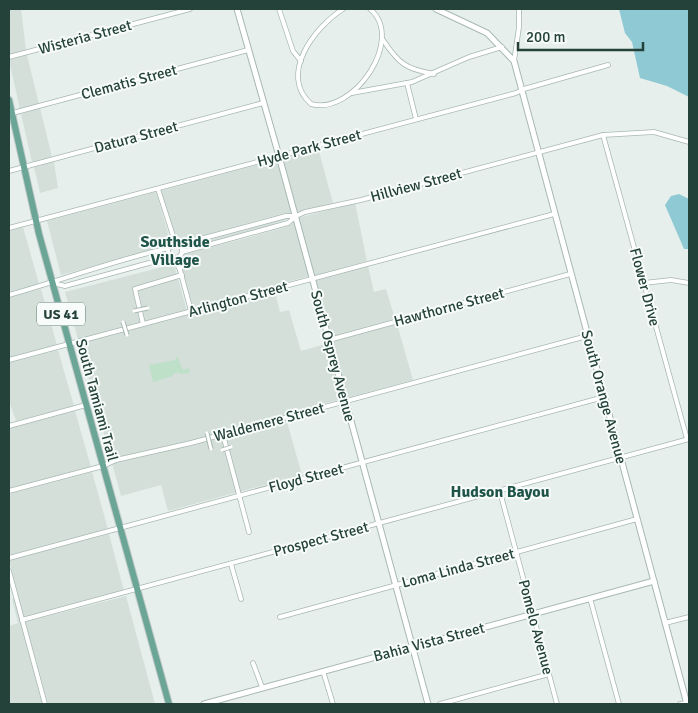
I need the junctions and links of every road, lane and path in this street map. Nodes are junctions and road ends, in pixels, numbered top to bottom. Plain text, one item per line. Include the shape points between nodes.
1 (190, 9) edge
2 (237, 9) edge
3 (279, 9) edge
4 (343, 9) edge
5 (370, 9) edge
6 (436, 9) edge
7 (519, 9) edge
8 (383, 40) junction
9 (502, 48) junction
10 (248, 50) junction
11 (9, 57) edge
12 (301, 60) junction
13 (514, 61) junction
14 (608, 65) dead end
15 (434, 74) junction
16 (407, 84) junction
17 (520, 91) junction
18 (352, 93) junction
19 (9, 100) edge
20 (263, 103) junction
21 (10, 114) edge
22 (416, 119) junction
23 (604, 135) junction
24 (689, 142) edge
25 (537, 152) junction
26 (279, 156) junction
27 (23, 167) junction
28 (9, 171) edge
29 (158, 189) junction
30 (554, 214) junction
31 (296, 216) junction
32 (35, 221) junction
33 (9, 228) edge
34 (173, 246) junction
35 (181, 254) junction
36 (172, 257) junction
37 (181, 273) junction
38 (570, 274) junction
39 (312, 279) junction
40 (53, 283) junction
41 (644, 283) junction
42 (689, 283) edge
43 (9, 295) edge
44 (148, 308) dead end
45 (134, 310) dead end
46 (191, 311) junction
47 (123, 322) dead end
48 (143, 324) junction
49 (126, 335) dead end
50 (587, 336) junction
51 (329, 340) junction
52 (69, 344) junction
53 (9, 360) edge
54 (604, 397) junction
55 (346, 401) junction
56 (86, 405) junction
57 (9, 426) edge
58 (207, 433) dead end
59 (223, 434) junction
60 (688, 439) edge
61 (231, 447) dead end
62 (211, 448) dead end
63 (222, 450) dead end
64 (620, 458) junction
65 (362, 463) junction
66 (103, 466) junction
67 (9, 492) edge
68 (500, 492) junction
69 (239, 496) junction
70 (637, 519) junction
71 (378, 524) junction
72 (120, 528) junction
73 (249, 532) dead end
74 (516, 553) junction
75 (9, 558) edge
76 (231, 564) junction
77 (9, 571) edge
78 (654, 581) junction
79 (395, 585) junction
80 (138, 590) junction
81 (16, 596) junction
82 (9, 597) edge
83 (590, 598) junction
84 (241, 599) dead end
85 (532, 614) junction
86 (280, 617) dead end
87 (689, 617) edge
88 (22, 620) junction
89 (665, 624) junction
90 (412, 647) junction
91 (253, 663) dead end
92 (323, 671) junction
93 (549, 674) junction
94 (262, 688) junction
95 (226, 698) junction
96 (45, 704) edge
97 (169, 704) edge
98 (204, 704) edge
99 (228, 704) edge
100 (333, 704) edge
101 (428, 704) edge
102 (440, 704) edge
103 (557, 704) edge
104 (619, 704) edge
105 (685, 704) edge

1 - 11 street, Wisteria Street
2 - 10 street, South Osprey Avenue
3 - 12 street via 293,51
4 - 12 street via 320,30
5 - 8 street via 380,20
6 - 9 street via 482,30
7 - 13 street
8 - 15 street via 402,64
8 - 18 street via 370,71
9 - 13 street
9 - 15 street via 469,57
10 - 20 street, South Osprey Avenue
10 - 21 street, Clematis Street
12 - 18 street via 297,82 300,92 311,104 330,105
13 - 17 street, South Orange Avenue
14 - 17 street, Hyde Park Street
15 - 16 street
16 - 18 street
16 - 22 street
17 - 22 street, Hyde Park Street
17 - 25 street, South Orange Avenue
19 - 21 main road, South Tamiami Trail
20 - 26 street, South Osprey Avenue
20 - 27 street, Datura Street
21 - 27 main road, South Tamiami Trail
22 - 26 street, Hyde Park Street
23 - 24 street, Hillview Street via 654,132
23 - 25 street, Hillview Street
23 - 41 street, Flower Drive
25 - 30 street, South Orange Avenue
25 - 31 street, Hillview Street
26 - 29 street, Hyde Park Street
26 - 31 street, South Osprey Avenue
27 - 28 street, Datura Street
27 - 32 main road, South Tamiami Trail / US 41
29 - 32 street, Hyde Park Street
29 - 34 street
30 - 38 street, South Orange Avenue
30 - 39 street, Arlington Street
31 - 34 street, Hillview Street
31 - 35 street, Hillview Street via 288,224
31 - 39 street, South Osprey Avenue
32 - 33 street, Hyde Park Street
32 - 40 main road, South Tamiami Trail / US 41
34 - 35 street
34 - 36 street
34 - 40 street, Hillview Street via 67,276
35 - 36 street, Hillview Street
35 - 37 street
36 - 37 street
36 - 40 street, Hillview Street via 64,286
37 - 46 street
37 - 48 street via 136,288 134,291
38 - 50 street, South Orange Avenue
38 - 51 street, Hawthorne Street
39 - 46 street, Arlington Street
39 - 51 street, South Osprey Avenue
40 - 43 street, Hillview Street
40 - 52 main road, South Tamiami Trail / US 41
41 - 42 street via 671,280
41 - 60 street, Flower Drive
44 - 45 street, bridge
46 - 48 street, Arlington Street
47 - 49 street, bridge
48 - 52 street, Arlington Street
50 - 54 street, South Orange Avenue
50 - 55 street, Waldemere Street
51 - 55 street, South Osprey Avenue
52 - 53 street, Arlington Street
52 - 56 main road, South Tamiami Trail / US 41
54 - 64 street, South Orange Avenue
54 - 65 street, Floyd Street
55 - 59 street, Waldemere Street
55 - 65 street, South Osprey Avenue
56 - 57 street
56 - 66 main road, South Tamiami Trail / US 41
58 - 62 street, bridge
59 - 66 street, Waldemere Street
59 - 69 street
60 - 64 street, Prospect Street
61 - 63 street, bridge
64 - 68 street, Prospect Street
64 - 70 street, South Orange Avenue
65 - 69 street, Floyd Street
65 - 71 street, South Osprey Avenue
66 - 67 street, Waldemere Street
66 - 72 main road, South Tamiami Trail / US 41
68 - 71 street, Prospect Street
68 - 74 street, Pomelo Avenue
69 - 72 street, Floyd Street
69 - 73 street
70 - 74 street, Loma Linda Street
70 - 78 street, South Orange Avenue
71 - 76 street, Prospect Street
71 - 79 street, South Osprey Avenue
72 - 75 street, Floyd Street
72 - 80 main road, South Tamiami Trail / US 41
74 - 79 street, Loma Linda Street
74 - 85 street, Pomelo Avenue
76 - 80 street, Prospect Street
76 - 84 street
77 - 81 street
78 - 83 street, Bahia Vista Street
78 - 89 street, South Orange Avenue
79 - 86 street, Loma Linda Street
79 - 90 street, South Osprey Avenue
80 - 88 street, Prospect Street
80 - 97 main road, South Tamiami Trail / US 41
81 - 82 street
81 - 88 street
83 - 85 street, Bahia Vista Street
83 - 104 street
85 - 90 street, Bahia Vista Street
85 - 93 street, Pomelo Avenue
87 - 89 street
88 - 96 street
89 - 105 street, South Orange Avenue
90 - 92 street, Bahia Vista Street
90 - 101 street, South Osprey Avenue
91 - 94 street
92 - 94 street, Bahia Vista Street
92 - 100 street
93 - 102 street
93 - 103 street, Pomelo Avenue
94 - 95 street, Bahia Vista Street
95 - 98 street, Bahia Vista Street
95 - 99 street

